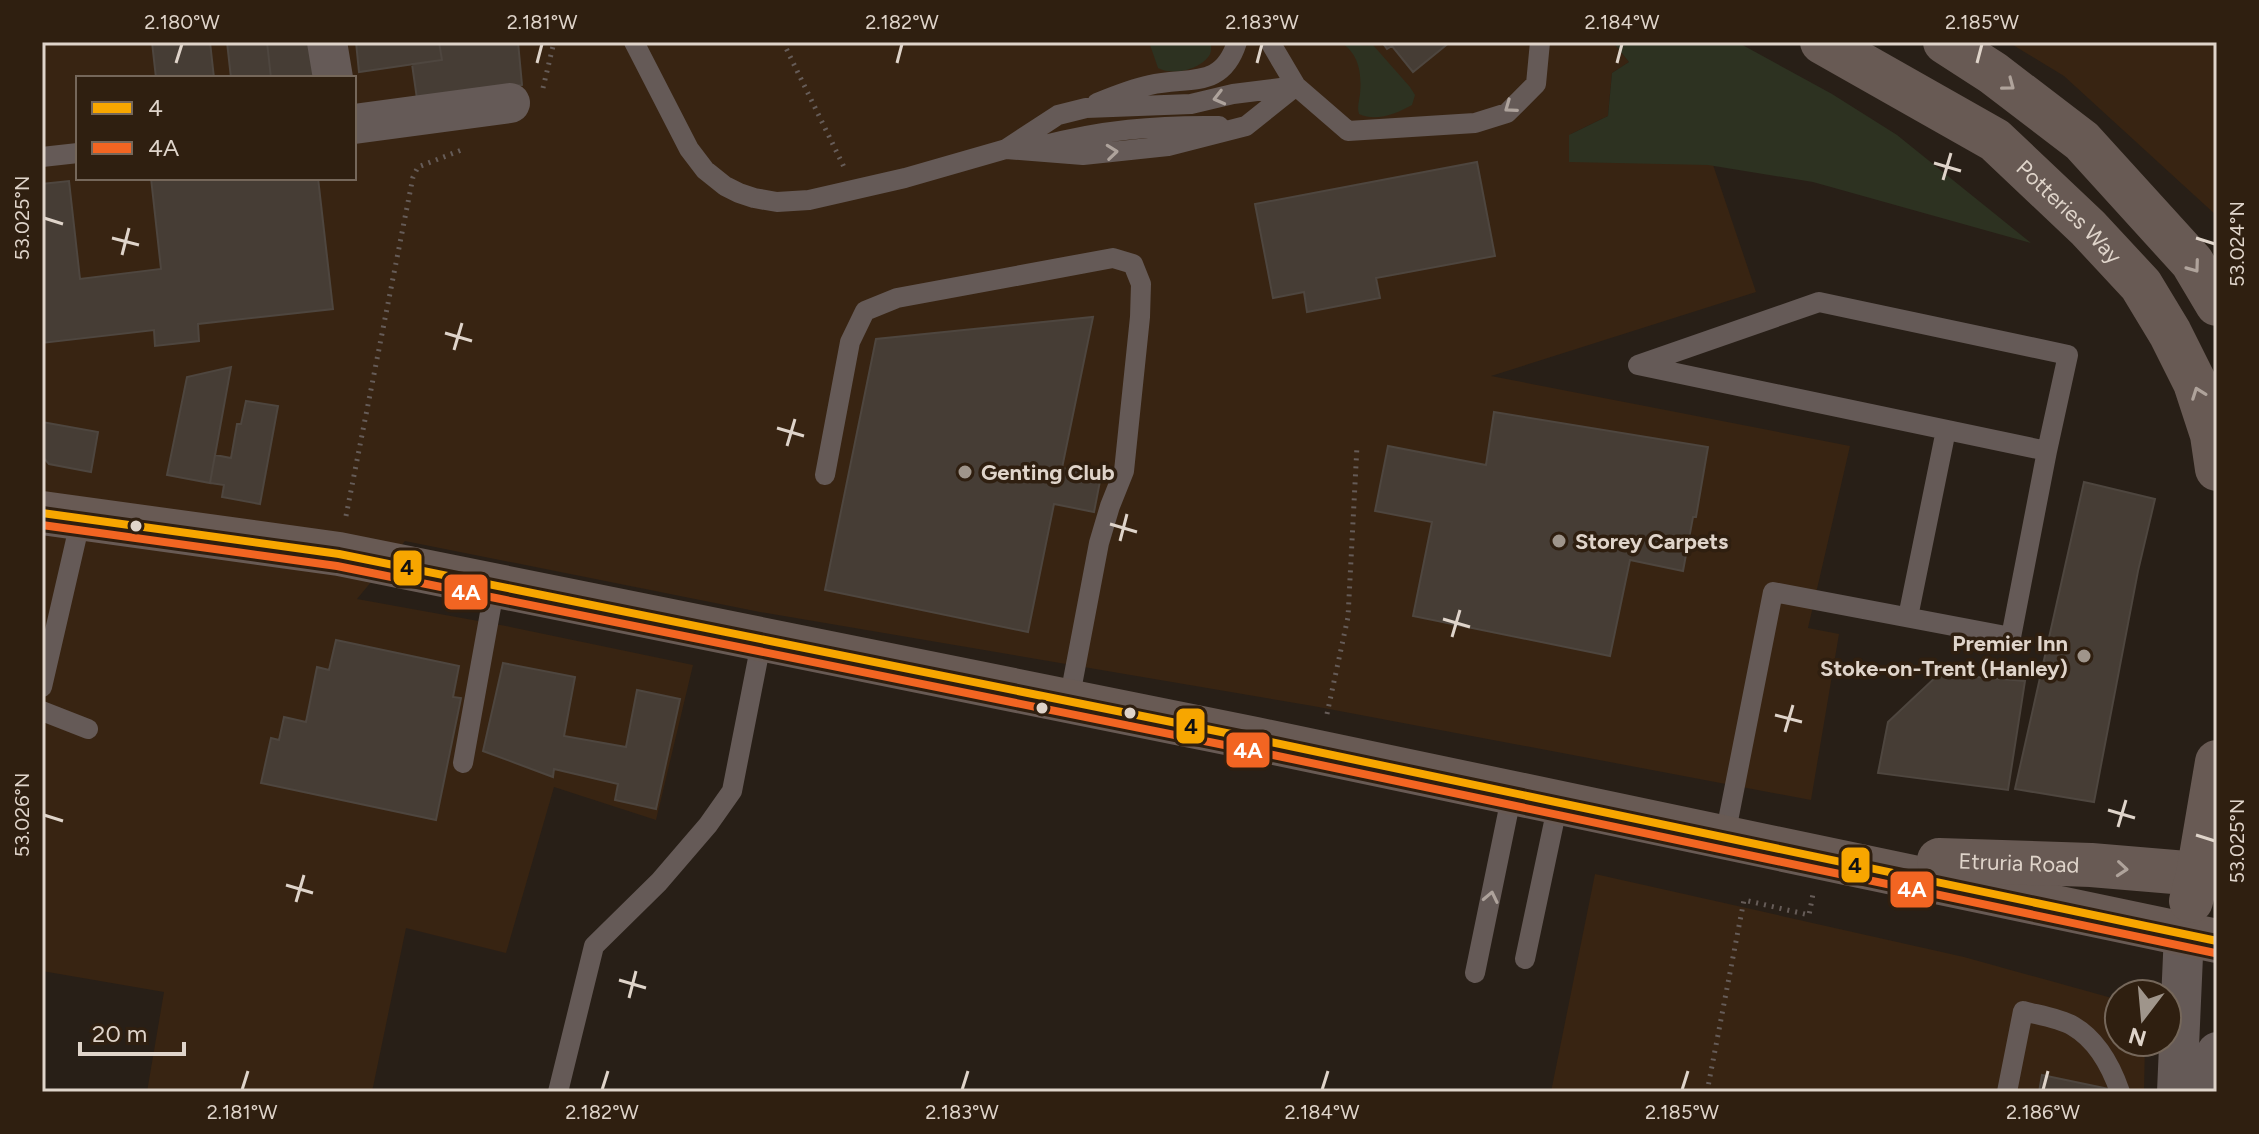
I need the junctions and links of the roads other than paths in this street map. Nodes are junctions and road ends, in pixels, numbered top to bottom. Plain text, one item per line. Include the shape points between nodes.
1 (327, 42) edge
2 (634, 42) edge
3 (1237, 42) edge
4 (1270, 42) edge
5 (1540, 42) edge
6 (1822, 42) edge
7 (1857, 42) edge
8 (1945, 42) edge
9 (333, 76) edge
10 (1296, 86) junction
11 (525, 103) road end
12 (1086, 108) junction
13 (356, 124) edge
14 (1995, 140) junction
15 (1016, 150) junction
16 (76, 153) edge
17 (42, 157) edge
18 (2217, 304) edge
19 (1946, 430) junction
20 (2047, 451) junction
21 (2217, 469) edge
22 (825, 475) dead end
23 (61, 516) edge
24 (495, 585) junction
25 (1908, 617) junction
26 (762, 638) junction
27 (42, 687) edge
28 (1069, 701) junction
29 (42, 711) edge
30 (88, 729) dead end
31 (2217, 762) edge
32 (463, 763) dead end
33 (1512, 793) junction
34 (1558, 803) junction
35 (1725, 836) junction
36 (1821, 856) junction
37 (2208, 876) edge
38 (2200, 937) edge
39 (1525, 959) dead end
40 (1475, 973) dead end
41 (2217, 1052) edge
42 (558, 1092) edge
43 (2007, 1092) edge
44 (2120, 1092) edge
45 (2177, 1092) edge
46 (2204, 1092) edge

1 - 9 street
2 - 15 lane via 705,170 754,198 798,202
3 - 12 lane via 1225,67 1214,75 1152,84
4 - 10 lane
5 -> 10 lane via 1536,84 1507,113 1475,123 1348,131
6 - 14 main road, Potteries Way
7 - 14 main road
8 -> 18 main road via 2082,141 2192,262
10 -> 12 lane via 1191,104
10 - 15 lane via 1246,126 1168,146 1083,155
11 - 13 street
12 - 15 lane via 1058,115
21 -> 14 main road, Potteries Way via 2195,383 2141,285
16 - 17 lane
19 - 20 lane
19 - 20 lane via 1638,365 1819,302 2068,355
19 - 25 lane
20 - 25 lane via 2011,637
22 - 28 lane via 850,342 865,311 897,298 1113,258 1133,264 1141,284 1140,317 1124,471 1099,543
23 - 24 main road, Etruria Road via 339,554
23 - 27 lane
24 - 26 main road, Etruria Road
24 - 32 lane
25 - 35 lane via 1773,592
26 - 28 main road, Etruria Road
26 - 42 lane via 732,791 659,882 594,946
28 - 33 main road, Etruria Road
29 - 30 lane
31 - 37 main road
33 - 34 main road, Etruria Road
40 -> 33 lane
34 - 35 main road, Etruria Road
34 - 39 lane
35 - 36 main road, Etruria Road
36 -> 37 main road, Etruria Road via 2091,865
36 - 38 main road, Etruria Road
37 - 38 main road
38 - 45 street
41 - 46 street
43 - 44 lane via 2023,1011 2072,1025 2098,1048

